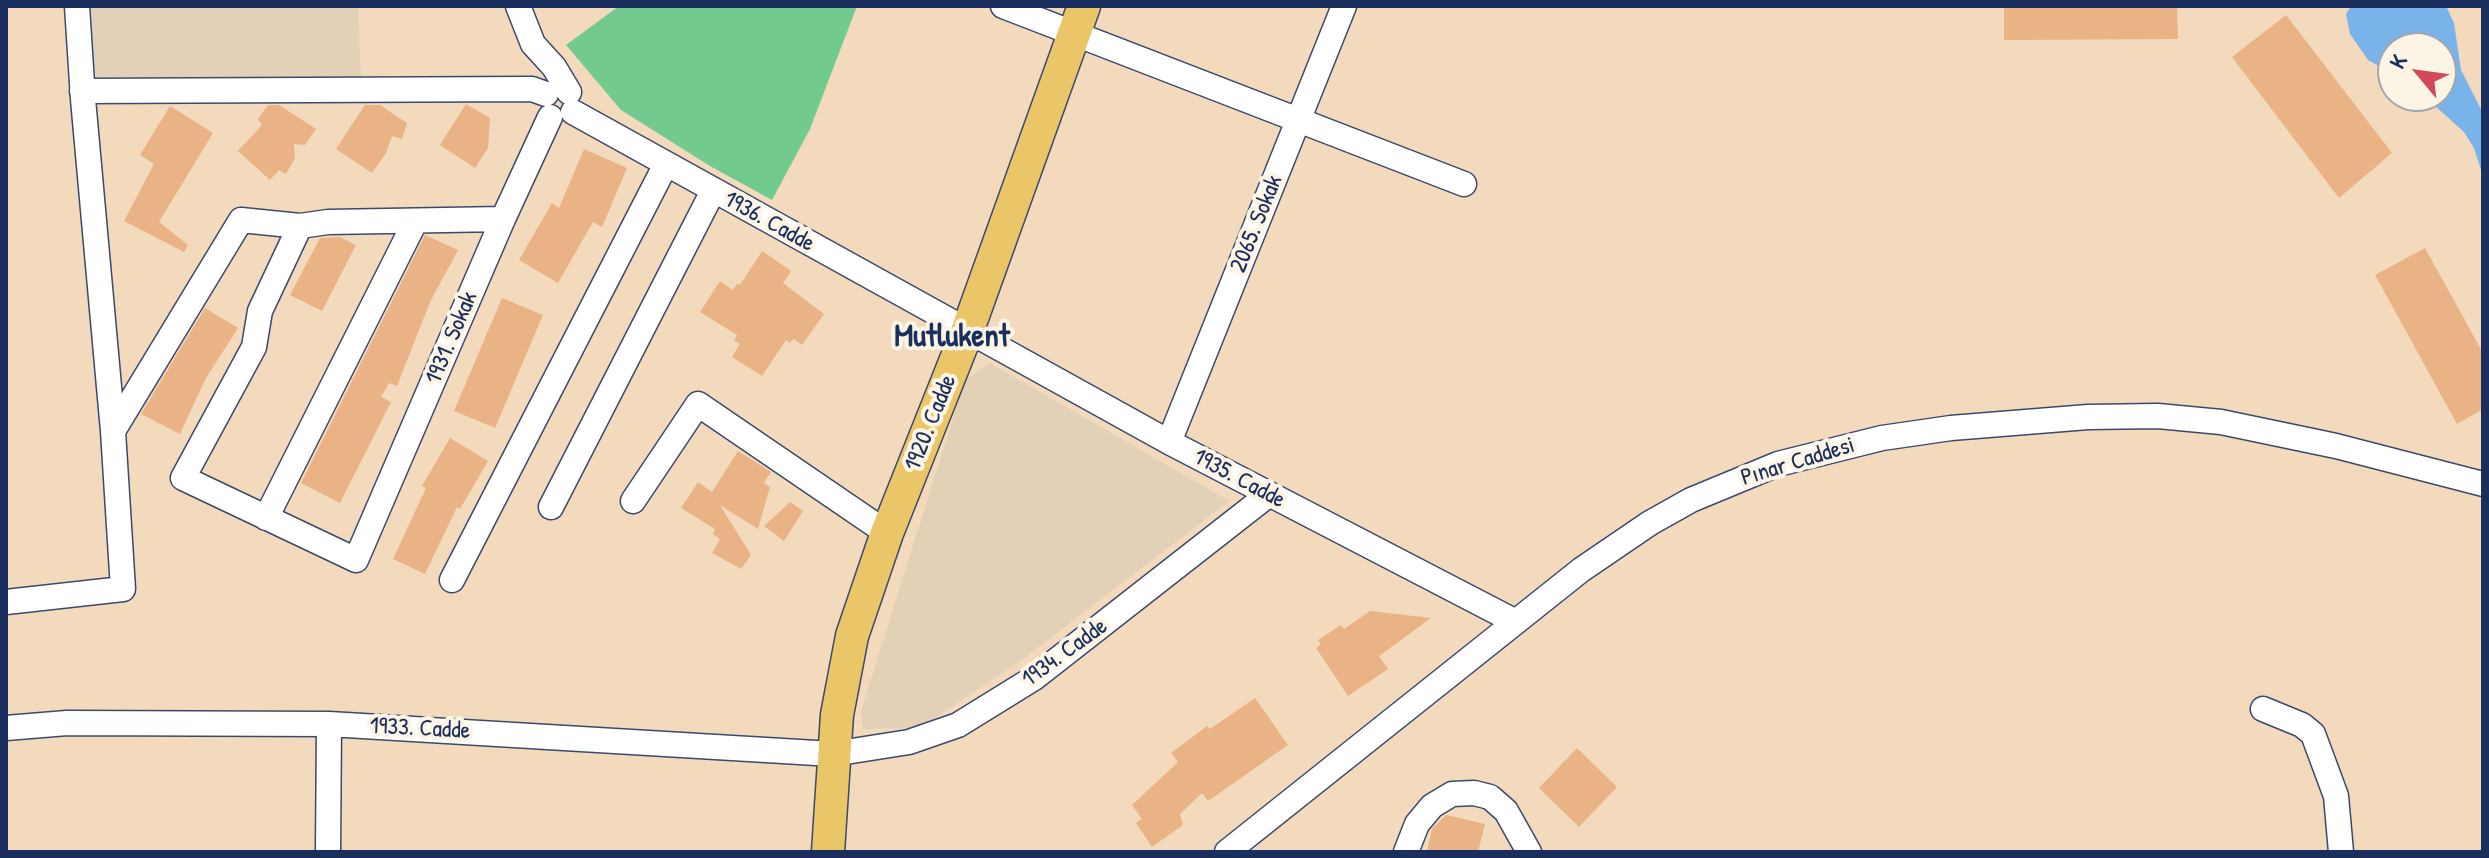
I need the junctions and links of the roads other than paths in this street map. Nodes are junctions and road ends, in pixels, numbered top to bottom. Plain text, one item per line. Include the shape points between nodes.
1 (77, 6) edge
2 (518, 6) edge
3 (1003, 6) edge
4 (1344, 6) edge
5 (1078, 21) edge
6 (82, 91) junction
7 (559, 104) junction
8 (1298, 121) junction
9 (666, 164) junction
10 (1464, 184) dead end
11 (713, 191) junction
12 (503, 219) junction
13 (415, 222) junction
14 (300, 226) junction
15 (967, 332) junction
16 (113, 431) junction
17 (1169, 442) junction
18 (2483, 484) edge
19 (1268, 495) junction
20 (633, 501) dead end
21 (551, 507) dead end
22 (266, 518) junction
23 (887, 533) junction
24 (452, 580) dead end
25 (6, 602) edge
26 (1514, 621) junction
27 (2263, 709) dead end
28 (329, 724) junction
29 (6, 728) edge
30 (833, 754) junction
31 (328, 852) edge
32 (828, 852) edge
33 (1227, 852) edge
34 (1406, 852) edge
35 (1529, 852) edge
36 (2341, 852) edge

1 - 6 street
2 - 7 street, 1936. Cadde via 533,44 554,67
3 - 5 street
4 - 8 street, 2065. Sokak
5 - 8 street
5 - 15 main road, 1920. Cadde
6 - 7 street via 532,89
6 - 16 street
7 - 9 street, 1936. Cadde
7 - 12 street, 1931. Sokak
8 - 10 street
8 - 17 street, 2065. Sokak
9 - 11 street, 1936. Cadde
9 - 24 street
11 - 15 street, 1936. Cadde
11 - 21 street
12 - 13 street
12 - 22 street, 1931. Sokak via 356,560
13 - 14 street
13 - 22 street
14 - 16 street via 241,220
14 - 22 street via 260,311 254,347 183,478
15 - 17 street, 1935. Cadde
15 - 23 main road, 1920. Cadde
16 - 25 street via 123,589
17 - 19 street, 1935. Cadde
18 - 26 street, Pınar Caddesi via 2290,436 2158,416 2023,421 1910,434 1778,464 1691,500 1615,546
19 - 26 street, 1935. Cadde
19 - 30 street, 1934. Cadde via 1056,661 958,725 909,742
20 - 23 street via 698,404
23 - 30 main road, 1920. Cadde via 852,636
26 - 33 street, Pınar Caddesi
27 - 36 street via 2313,734 2336,796
28 - 29 street, 1933. Cadde via 67,723
28 - 30 street, 1933. Cadde
28 - 31 street
30 - 32 main road, 1920. Cadde
34 - 35 street via 1417,824 1432,806 1452,794 1474,793 1490,797 1506,811

